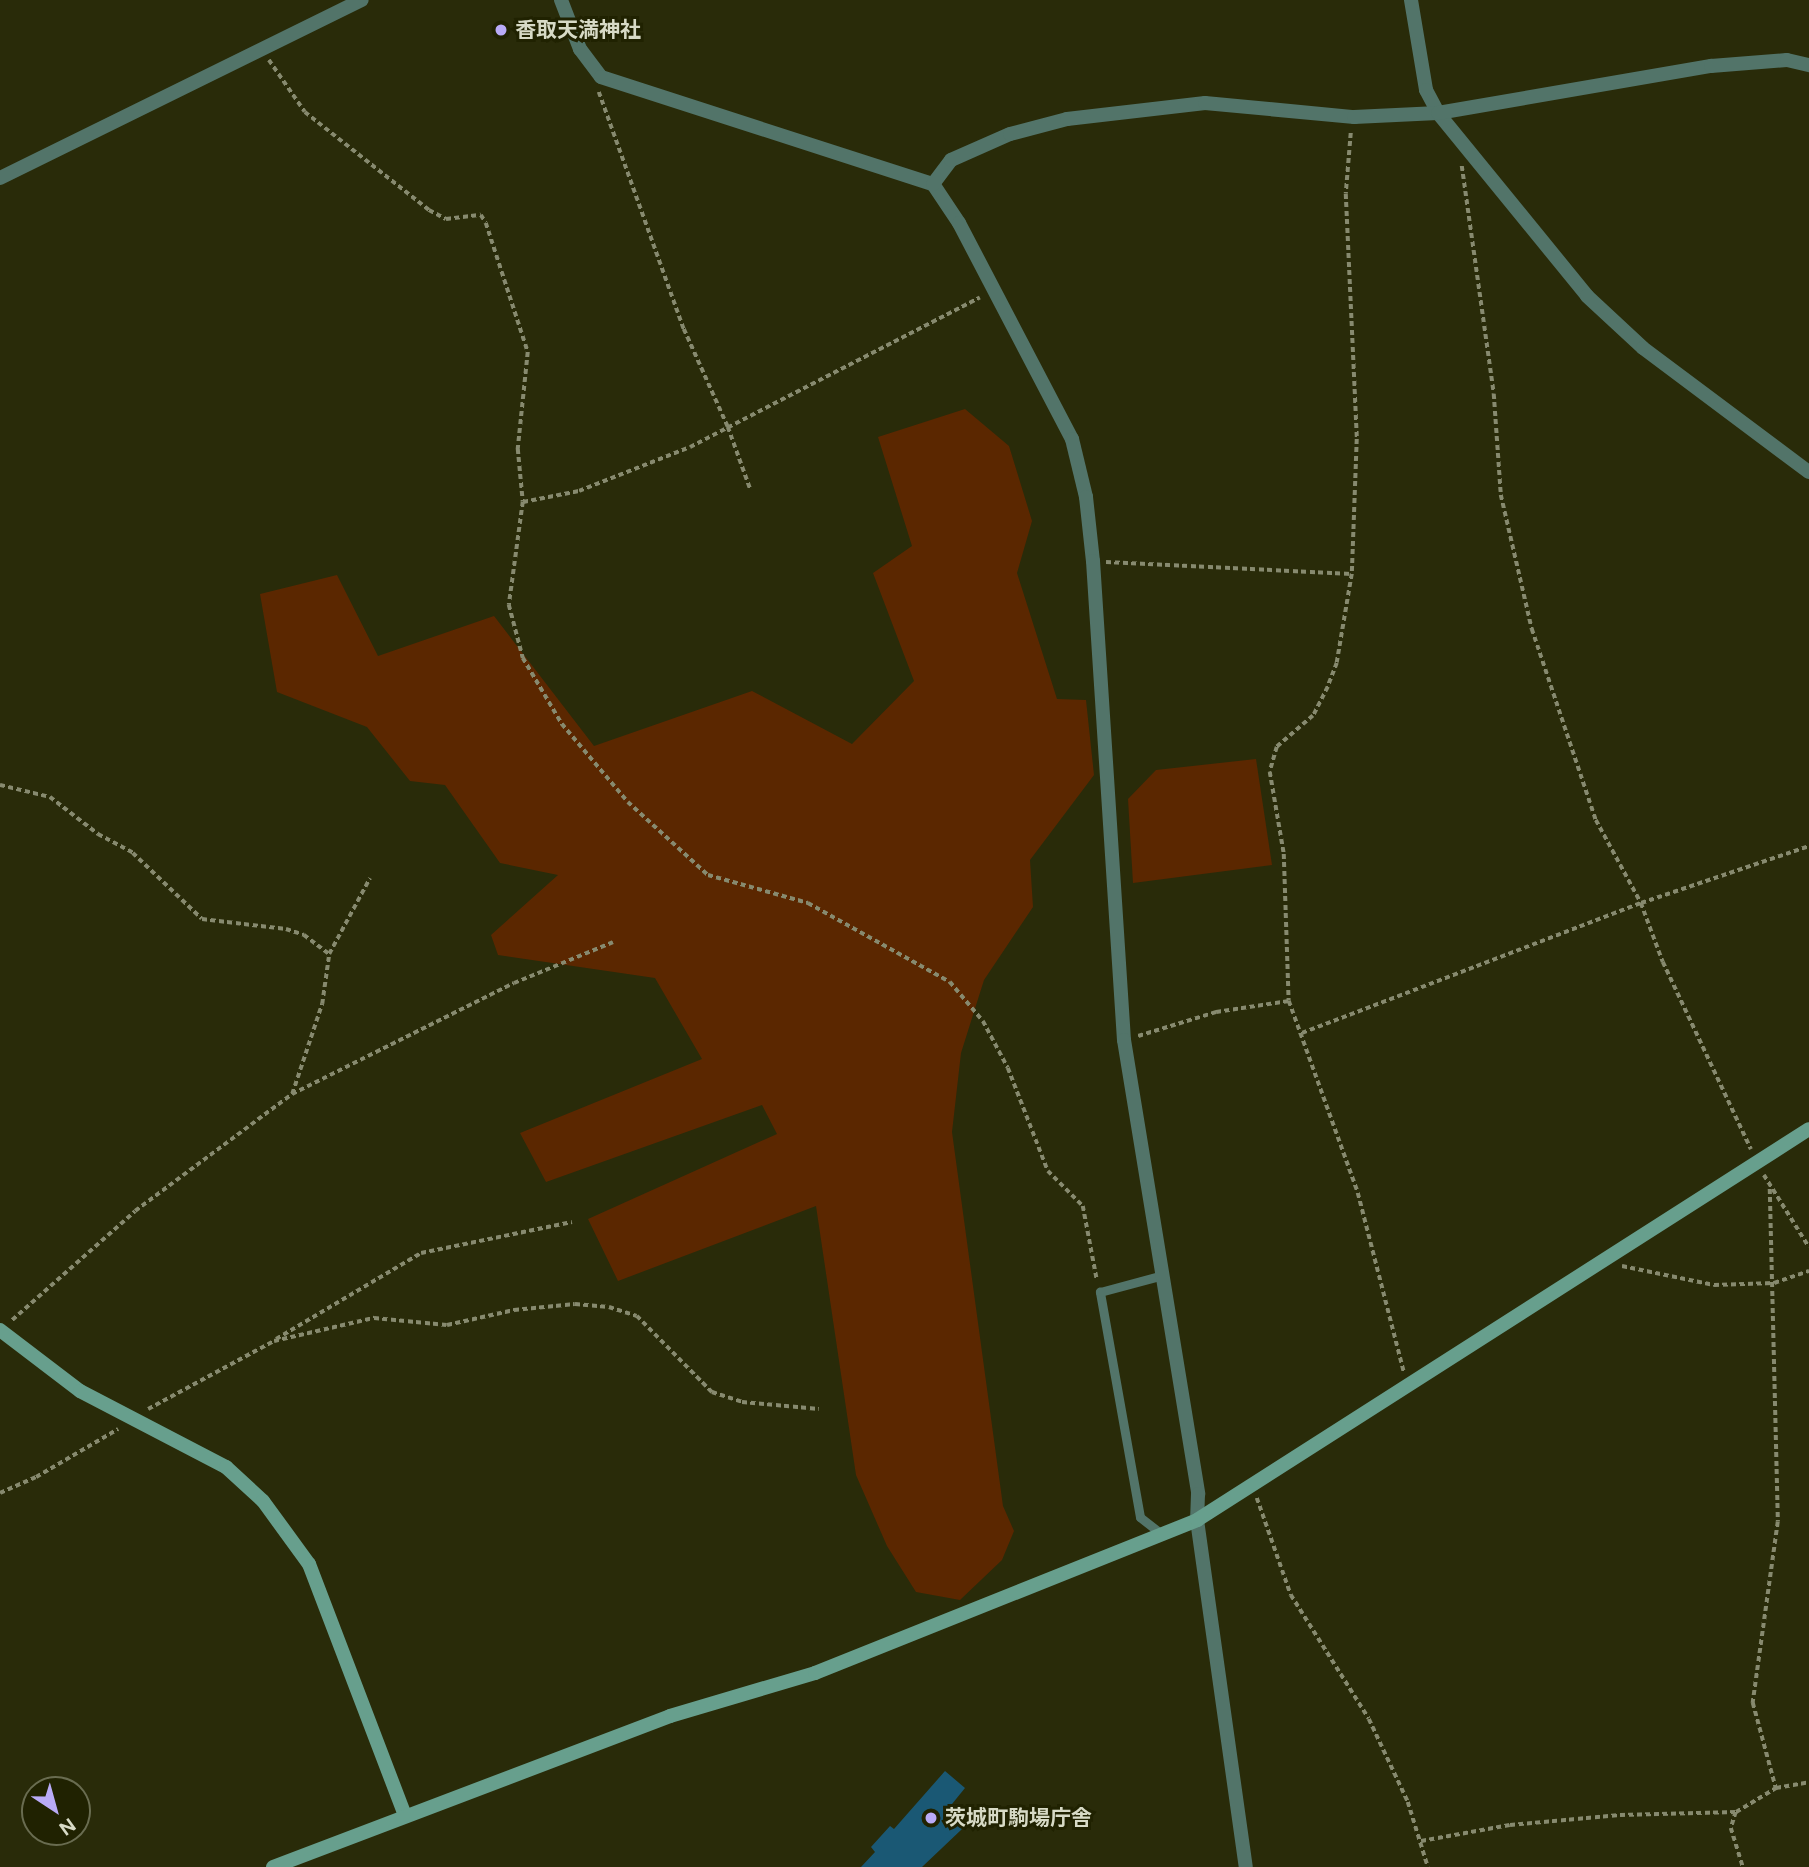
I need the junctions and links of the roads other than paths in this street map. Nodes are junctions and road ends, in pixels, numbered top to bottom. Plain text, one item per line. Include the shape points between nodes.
1 (362, 0) edge
2 (561, 0) edge
3 (1410, 0) edge
4 (1809, 65) edge
5 (1438, 113) junction
6 (0, 178) edge
7 (933, 184) junction
8 (1809, 472) edge
9 (1809, 1129) edge
10 (1163, 1275) junction
11 (1, 1331) edge
12 (1197, 1520) junction
13 (1159, 1532) junction
14 (405, 1816) junction
15 (273, 1867) edge
16 (1246, 1867) edge

1 - 6 street
2 - 7 street via 580,49 601,77
3 - 5 street via 1426,90
4 - 5 street via 1773,60 1711,65
5 - 7 street via 1354,117 1205,103 1067,119 1039,124 951,160
5 - 8 street via 1616,326
7 - 10 street via 1072,439 1086,497 1124,1040
9 - 12 street
10 - 12 street via 1198,1494
10 - 13 lane via 1100,1292 1140,1517
11 - 14 street via 99,1402 226,1467 263,1501 309,1564
12 - 13 street
12 - 16 street
13 - 14 street via 815,1673 670,1716
14 - 15 street

